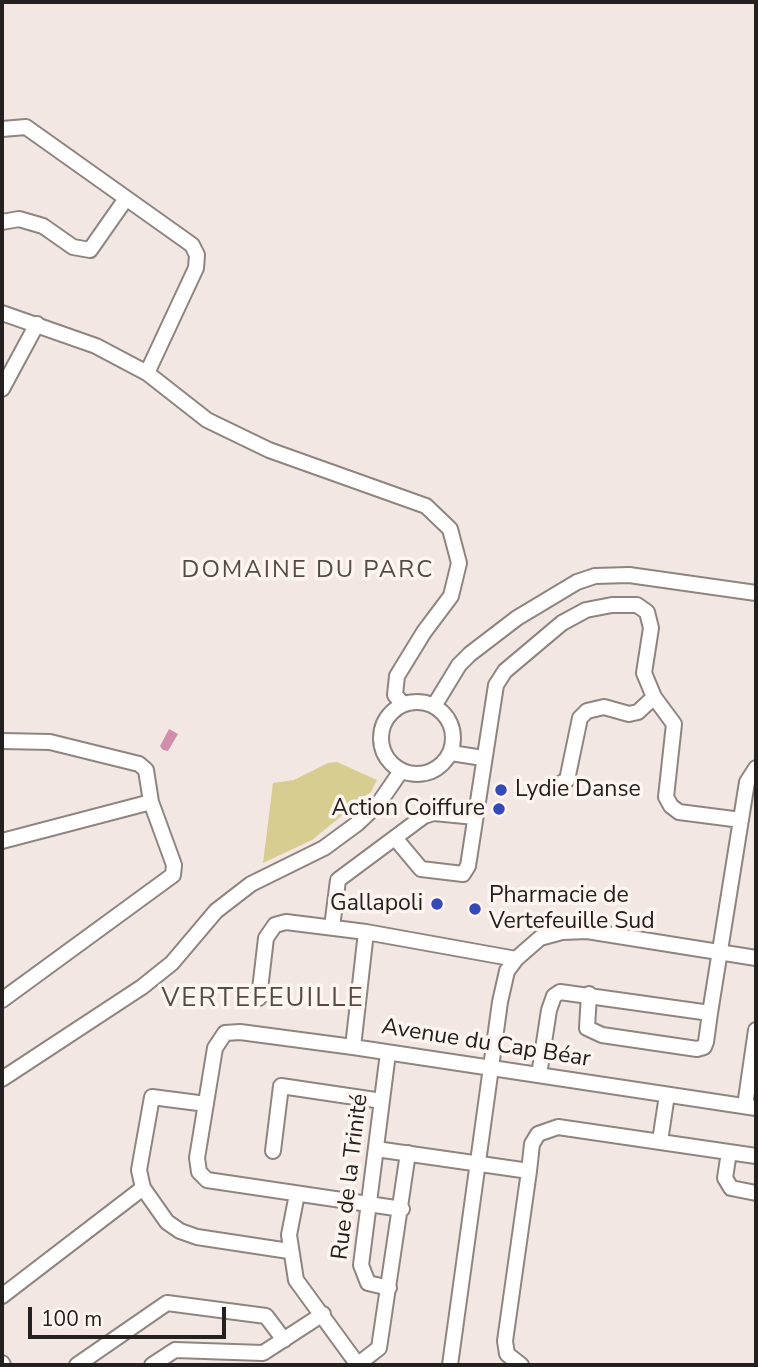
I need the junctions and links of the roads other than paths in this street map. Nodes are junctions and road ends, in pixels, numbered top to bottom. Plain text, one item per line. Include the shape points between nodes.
1 (2, 129) edge
2 (125, 200) junction
3 (2, 222) edge
4 (2, 313) edge
5 (37, 324) junction
6 (147, 373) junction
7 (2, 389) edge
8 (756, 593) edge
9 (654, 697) junction
10 (403, 704) junction
11 (434, 706) junction
12 (2, 741) edge
13 (451, 753) junction
14 (483, 758) junction
15 (756, 768) edge
16 (401, 771) junction
17 (554, 787) dead end
18 (152, 802) junction
19 (475, 817) junction
20 (741, 820) junction
21 (395, 838) junction
22 (2, 841) edge
23 (332, 927) junction
24 (366, 932) junction
25 (721, 952) junction
26 (756, 958) edge
27 (516, 959) junction
28 (589, 994) junction
29 (259, 998) dead end
30 (2, 1000) edge
31 (710, 1013) junction
32 (756, 1030) edge
33 (353, 1047) junction
34 (388, 1053) junction
35 (491, 1067) junction
36 (538, 1075) junction
37 (2, 1079) edge
38 (667, 1095) junction
39 (382, 1101) junction
40 (206, 1104) junction
41 (751, 1107) edge
42 (660, 1141) junction
43 (376, 1149) junction
44 (273, 1151) dead end
45 (729, 1152) junction
46 (408, 1153) junction
47 (756, 1156) edge
48 (478, 1163) junction
49 (529, 1171) junction
50 (144, 1188) junction
51 (756, 1193) edge
52 (297, 1194) junction
53 (368, 1205) junction
54 (402, 1209) junction
55 (289, 1251) junction
56 (389, 1288) junction
57 (2, 1296) edge
58 (323, 1314) junction
59 (284, 1340) junction
60 (77, 1365) edge
61 (152, 1365) edge
62 (358, 1365) edge
63 (450, 1365) edge
64 (521, 1365) edge

1 - 2 street via 26,127
2 - 3 street via 90,250 73,247 43,226 19,219
2 - 6 street via 192,245 197,255 196,268
4 - 5 street
5 - 6 street via 96,346
5 - 7 street
6 - 10 street via 207,420 297,461 426,506 450,529 459,563 451,596 397,676 395,695
8 - 11 street via 629,575 595,576 577,582 517,618 470,654
9 - 14 street via 644,673 651,628 647,612 637,604 586,610 562,623 505,670 496,685
9 - 17 street via 629,714 604,708 587,711 575,731 567,780
9 - 20 street via 674,724 666,797 671,806 680,812
10 - 11 street
10 - 16 street via 387,718 381,741 391,763
11 - 13 street via 450,720
12 - 18 street via 50,742 139,764 146,770
13 - 14 street
13 - 16 street via 438,769 428,773
14 - 19 street
15 - 20 street via 747,782
16 - 37 street via 358,823 324,848 251,884 216,911 172,963 142,987
18 - 22 street
18 - 30 street via 174,865 173,875
19 - 21 street via 434,813
19 - 21 street via 463,874 421,869
20 - 25 street
21 - 23 street via 338,880
23 - 24 street
23 - 29 street via 275,925 266,938
24 - 27 street
24 - 33 street
25 - 26 street
25 - 27 street via 587,931 540,938
25 - 31 street
27 - 35 street via 507,971
28 - 31 street
28 - 31 street via 587,1028 602,1035 697,1049 706,1042
28 - 36 street via 566,990 554,996
32 - 41 street
33 - 34 street, Avenue du Cap Béar
33 - 40 street, Avenue du Cap Béar via 225,1033 215,1048
34 - 35 street, Avenue du Cap Béar
34 - 39 street, Rue de la Trinité
35 - 36 street, Avenue du Cap Béar
35 - 48 street
36 - 38 street, Avenue du Cap Béar
38 - 41 street, Avenue du Cap Béar
38 - 42 street
39 - 43 street, Rue de la Trinité
39 - 44 street via 281,1086
40 - 50 street via 152,1097 139,1170
40 - 52 street, Avenue du Cap Béar via 197,1158 199,1172 207,1180
42 - 45 street
42 - 49 street via 548,1129 532,1144
43 - 46 street
43 - 53 street, Rue de la Trinité
45 - 47 street
45 - 51 street via 725,1178 732,1188
46 - 48 street
46 - 54 street
48 - 49 street
48 - 63 street
49 - 64 street via 505,1341 507,1354
50 - 55 street via 167,1222 180,1231
50 - 57 street
52 - 53 street, Avenue du Cap Béar
52 - 55 street
53 - 54 street, Avenue du Cap Béar
53 - 56 street, Rue de la Trinité via 361,1265 368,1283
54 - 56 street
55 - 58 street via 296,1280
56 - 62 street via 379,1348
58 - 59 street
58 - 62 street
59 - 60 street via 266,1316 167,1303
59 - 61 street via 263,1353 174,1350

